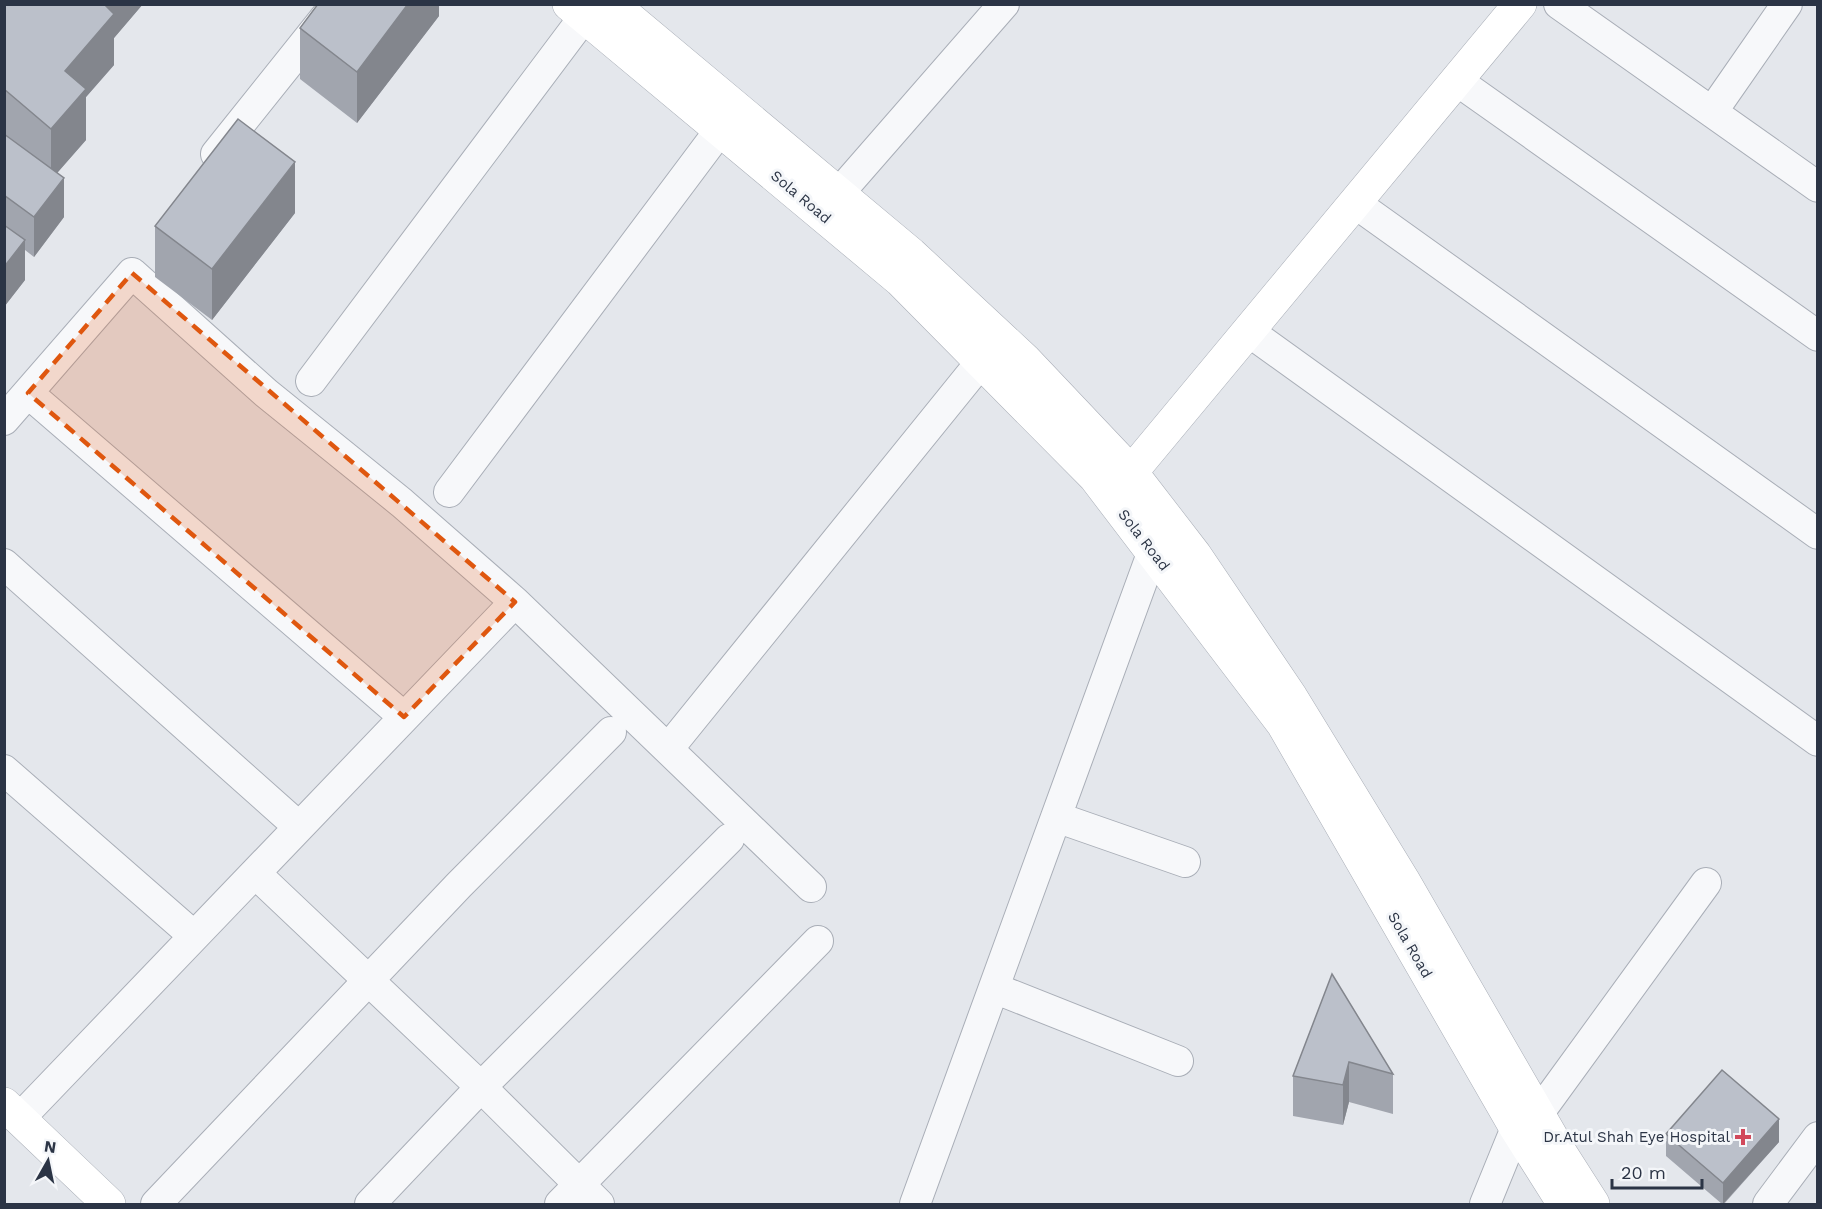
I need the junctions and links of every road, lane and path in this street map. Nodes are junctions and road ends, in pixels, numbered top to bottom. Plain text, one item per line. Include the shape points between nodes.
1 (336, 4) edge
2 (1004, 4) edge
3 (1520, 4) edge
4 (1559, 4) edge
5 (1787, 4) edge
6 (589, 9) edge
7 (1456, 80) junction
8 (1712, 112) junction
9 (720, 130) junction
10 (198, 177) edge
11 (1815, 180) edge
12 (838, 193) junction
13 (1355, 203) junction
14 (1248, 331) junction
15 (1818, 336) edge
16 (981, 362) junction
17 (310, 381) dead end
18 (28, 393) junction
19 (4, 420) edge
20 (1131, 472) junction
21 (449, 492) dead end
22 (1110, 497) junction
23 (1818, 534) edge
24 (1153, 551) junction
25 (4, 564) edge
26 (514, 602) junction
27 (404, 717) junction
28 (611, 732) dead end
29 (1818, 741) edge
30 (668, 749) junction
31 (4, 770) edge
32 (1056, 817) junction
33 (299, 827) junction
34 (729, 839) dead end
35 (1185, 862) dead end
36 (255, 873) junction
37 (1706, 883) dead end
38 (811, 887) dead end
39 (194, 936) junction
40 (818, 941) dead end
41 (368, 980) junction
42 (994, 988) junction
43 (1178, 1061) dead end
44 (481, 1087) junction
45 (12, 1112) edge
46 (1527, 1121) junction
47 (1818, 1137) edge
48 (579, 1198) edge
49 (104, 1202) edge
50 (156, 1204) edge
51 (370, 1204) edge
52 (915, 1204) edge
53 (1485, 1204) edge
54 (1564, 1204) edge
55 (1593, 1204) edge
56 (1768, 1204) edge

1 - 10 street
2 - 12 street
3 - 7 main road
4 - 8 street
5 - 8 street
6 - 9 main road, Sola Road
6 - 12 main road, Sola Road
6 - 17 street
7 - 13 main road
7 - 15 street
8 - 11 street
9 - 16 main road, Sola Road via 900,280
9 - 21 street
12 - 20 main road, Sola Road via 911,254 1025,360
13 - 14 main road
13 - 23 street
14 - 20 main road
14 - 29 street
16 - 22 main road, Sola Road
16 - 30 street
18 - 19 street
18 - 26 street via 132,273 266,393 402,503
18 - 27 street
20 - 22 main road
20 - 46 main road, Sola Road via 1195,555 1291,697 1403,880
22 - 24 main road, Sola Road
24 - 32 street
24 - 46 main road, Sola Road via 1283,724
25 - 33 street
26 - 27 street
26 - 30 street
27 - 33 street
28 - 41 street
30 - 38 street
31 - 39 street
32 - 35 street
32 - 42 street
33 - 36 street
34 - 44 street
36 - 39 street
36 - 41 street
37 - 46 street
39 - 45 street
40 - 48 street
41 - 44 street
41 - 50 street
42 - 43 street
42 - 52 street
44 - 48 street
44 - 51 street
45 - 49 main road
46 - 53 street
46 - 54 main road, Sola Road
46 - 55 main road, Sola Road
47 - 56 street

